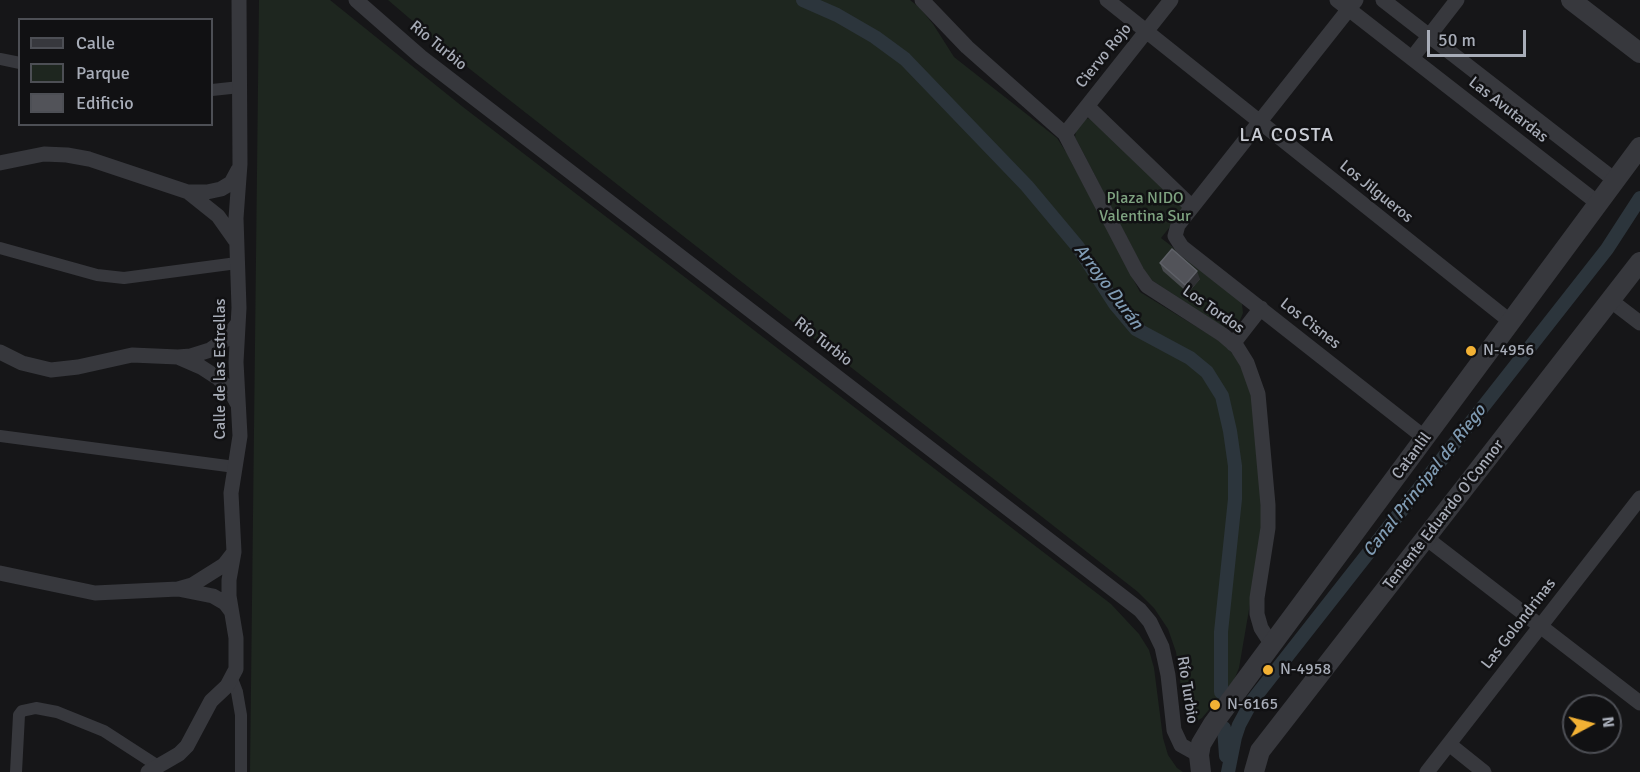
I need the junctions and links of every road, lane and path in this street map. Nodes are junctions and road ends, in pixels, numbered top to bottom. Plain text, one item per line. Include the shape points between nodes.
1 (356, 0) edge
2 (922, 0) edge
3 (1107, 0) edge
4 (1171, 0) edge
5 (1383, 0) edge
6 (1457, 0) edge
7 (238, 1) edge
8 (1347, 3) edge
9 (1583, 4) edge
10 (1146, 32) junction
11 (1429, 36) junction
12 (1640, 53) edge
13 (1412, 58) junction
14 (0, 59) edge
15 (18, 63) edge
16 (240, 87) junction
17 (213, 90) edge
18 (1087, 106) junction
19 (1259, 122) junction
20 (1065, 134) junction
21 (1640, 147) edge
22 (0, 163) edge
23 (240, 164) junction
24 (1616, 182) junction
25 (188, 192) junction
26 (1599, 204) junction
27 (1192, 207) junction
28 (236, 242) junction
29 (0, 248) edge
30 (1640, 262) edge
31 (237, 264) junction
32 (1610, 300) junction
33 (1260, 308) junction
34 (1510, 322) junction
35 (238, 323) junction
36 (1640, 323) edge
37 (1233, 344) junction
38 (0, 352) edge
39 (178, 357) junction
40 (239, 410) junction
41 (0, 436) edge
42 (1425, 438) junction
43 (236, 467) junction
44 (1638, 505) edge
45 (1426, 538) junction
46 (234, 552) junction
47 (0, 573) edge
48 (178, 589) junction
49 (231, 612) junction
50 (1540, 626) junction
51 (1272, 645) junction
52 (232, 679) junction
53 (1640, 702) edge
54 (1449, 744) junction
55 (1200, 764) edge
56 (153, 769) edge
57 (16, 772) edge
58 (241, 772) edge
59 (1254, 772) edge
60 (1427, 772) edge
61 (1484, 772) edge

1 - 55 street, Río Turbio via 422,57 1140,610 1162,647 1174,730
2 - 20 street via 967,47
3 - 10 street, Los Jilgueros
4 - 10 street, Ciervo Rojo
5 - 11 street, Las Avutardas
6 - 11 street
7 - 16 street, Calle de las Estrellas
8 - 13 street, Las Avutardas
8 - 19 street
9 - 12 street
10 - 18 street, Ciervo Rojo
10 - 19 street, Los Jilgueros
11 - 13 street
11 - 24 street, Las Avutardas
13 - 26 street, Las Avutardas
14 - 15 street
16 - 17 street
16 - 23 street, Calle de las Estrellas
18 - 20 street, Ciervo Rojo
18 - 27 street
19 - 27 street
19 - 34 street, Los Jilgueros
20 - 37 street, Los Tordos via 1142,280
21 - 24 street, Catanlil
22 - 25 street via 44,154 67,155
23 - 25 street via 235,179 226,186
23 - 28 street, Calle de las Estrellas
24 - 26 street, Catanlil
25 - 28 street via 218,216
26 - 34 street, Catanlil
27 - 33 street, Los Cisnes via 1175,236 1182,246
28 - 31 street, Calle de las Estrellas
29 - 31 street via 97,275 124,278
30 - 32 street, Teniente Eduardo O'Connor
31 - 35 street, Calle de las Estrellas
32 - 36 street
32 - 45 street, Teniente Eduardo O'Connor
33 - 37 street
33 - 42 street, Los Cisnes
34 - 42 street, Catanlil
35 - 39 street via 226,339 210,350
35 - 40 street, Calle de las Estrellas
37 - 51 street, Los Tordos via 1247,363 1258,394 1269,516 1257,614
38 - 39 street via 22,363 51,370 132,355
39 - 40 street via 218,378 231,392
40 - 43 street, Calle de las Estrellas
41 - 43 street
42 - 51 street, Catanlil
43 - 46 street, Calle de las Estrellas via 231,506
44 - 50 street, Las Golondrinas
45 - 50 street
45 - 59 street, Teniente Eduardo O'Connor via 1260,751
46 - 48 street via 219,568
46 - 49 street, Calle de las Estrellas via 229,580
47 - 48 street via 95,593
48 - 49 street via 213,596
49 - 52 street, Calle de las Estrellas via 237,654
50 - 53 street
50 - 54 street, Las Golondrinas
51 - 55 street, Catanlil via 1213,724 1201,744
52 - 56 street via 211,701 187,746
52 - 58 street via 241,715
54 - 60 street, Las Golondrinas
54 - 61 street
56 - 57 street via 104,731 36,708 19,715 17,721

